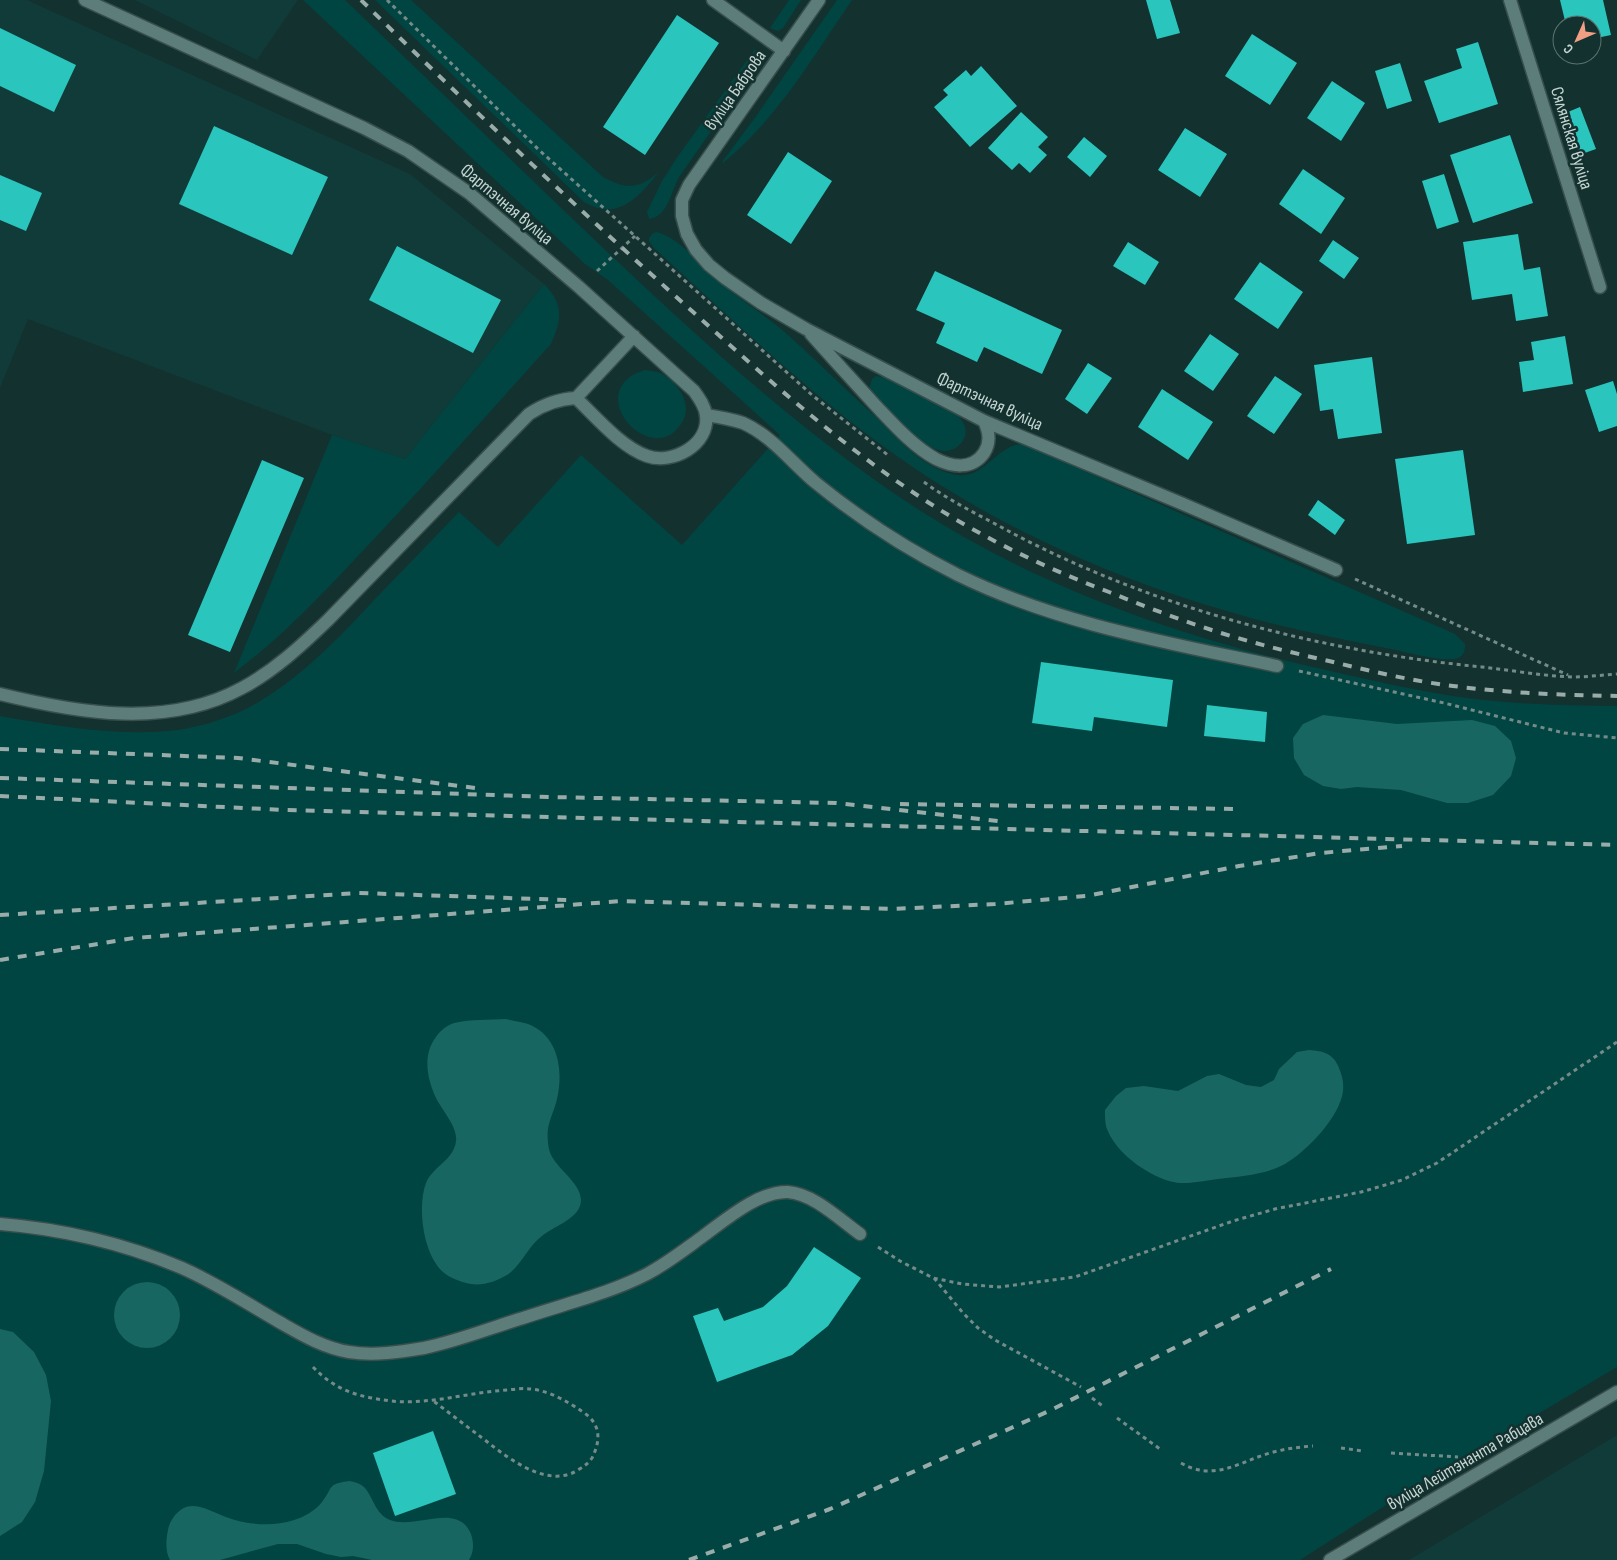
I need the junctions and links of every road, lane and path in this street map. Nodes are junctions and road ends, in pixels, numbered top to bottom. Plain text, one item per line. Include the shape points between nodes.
1 (85, 0) edge
2 (386, 0) edge
3 (714, 0) edge
4 (819, 0) edge
5 (1510, 0) edge
6 (784, 51) junction
7 (682, 200) joint
8 (634, 236) junction
9 (1600, 286) dead end
10 (580, 287) junction
11 (806, 328) junction
12 (634, 336) junction
13 (576, 398) junction
14 (706, 415) junction
15 (984, 421) junction
16 (893, 459) dead end
17 (922, 480) dead end
18 (1336, 570) joint
19 (1277, 666) joint
20 (1617, 674) edge
21 (1571, 677) junction
22 (0, 694) edge
23 (1617, 738) edge
24 (1617, 1042) edge
25 (0, 1224) edge
26 (860, 1234) joint
27 (933, 1278) junction
28 (309, 1362) dead end
29 (1080, 1387) dead end
30 (1617, 1392) edge
31 (1092, 1398) dead end
32 (432, 1400) junction
33 (1104, 1407) dead end
34 (1117, 1418) dead end
35 (1313, 1446) dead end
36 (1341, 1448) dead end
37 (1160, 1449) dead end
38 (1363, 1451) dead end
39 (1391, 1454) dead end
40 (1468, 1458) dead end
41 (1181, 1463) dead end
42 (1330, 1560) edge

1 - 10 street, Фартэчная вуліца via 408,151 469,194
2 - 8 path via 540,150
3 - 6 street
4 - 6 street, вуліца Баброва
5 - 9 street, Сялянская вуліца
6 - 7 street, вуліца Баброва via 689,185
7 - 11 street, Фартэчная вуліца via 687,234 709,265 761,303
8 - 10 path
8 - 16 path via 812,395
10 - 12 street, Фартэчная вуліца
11 - 15 street, Фартэчная вуліца
11 - 15 street via 896,427 935,458 952,465 968,466 980,459 988,447 989,433
12 - 13 street
12 - 14 street, Фартэчная вуліца via 694,391
13 - 14 street via 635,450 661,459 688,450 705,427
13 - 22 street via 553,401 529,414 321,627 273,669 241,689 172,712 134,714 88,711
14 - 19 street via 744,424 853,510 959,575 1051,612 1098,626
15 - 18 street, Фартэчная вуліца
17 - 21 path via 982,517 1108,578 1235,622 1425,662
18 - 21 path
19 - 23 path via 1564,732
20 - 21 path
24 - 27 path via 1437,1163 1402,1180 1233,1221 1074,1277 999,1287
25 - 26 street via 64,1233 146,1254 184,1269 322,1345 373,1354 401,1352 455,1340 625,1284 647,1274 755,1201 770,1195 787,1192 803,1196
26 - 27 path
27 - 29 path via 963,1314 994,1340
28 - 32 path via 325,1379 354,1394 393,1401
30 - 42 street, вуліца Лейтэнанта Рабцава
31 - 33 path
32 - 32 path via 499,1390 532,1389 563,1399 589,1416 599,1431 597,1447 589,1464 572,1474 553,1476 531,1470 509,1459
34 - 37 path
35 - 41 path via 1282,1450 1216,1471 1190,1468
36 - 38 path
39 - 40 path

